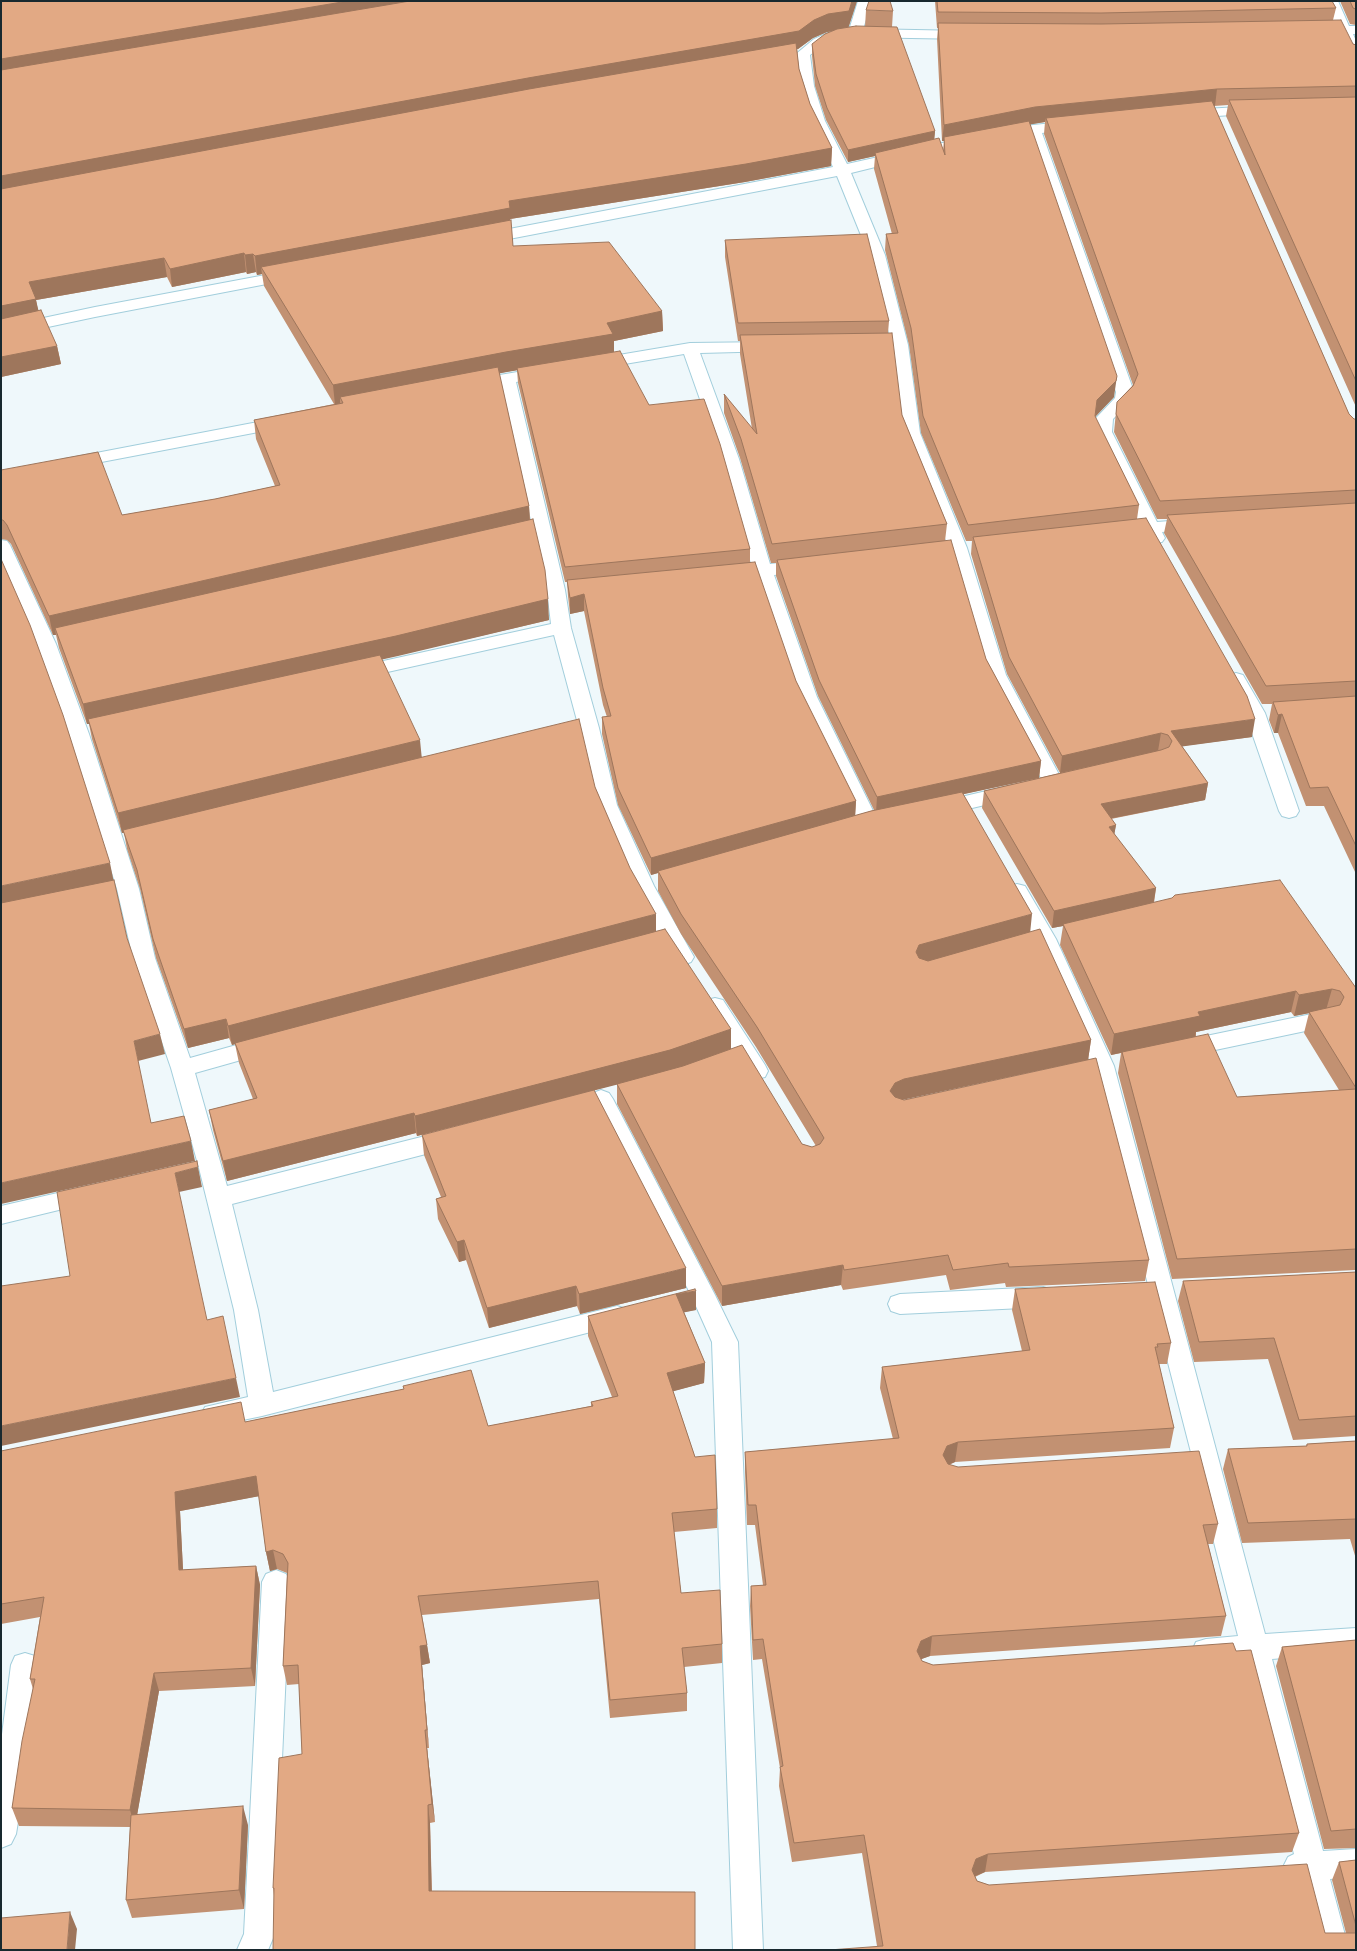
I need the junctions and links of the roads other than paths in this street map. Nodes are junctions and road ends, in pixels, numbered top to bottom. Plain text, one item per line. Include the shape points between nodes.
1 (865, 1) edge
2 (1331, 1) edge
3 (1351, 30) edge
4 (1298, 31) edge
5 (855, 33) junction
6 (983, 35) edge
7 (803, 54) junction
8 (788, 56) edge
9 (1356, 57) edge
10 (1270, 110) edge
11 (1175, 115) edge
12 (1088, 124) edge
13 (1033, 129) junction
14 (842, 170) junction
15 (468, 242) edge
16 (305, 272) edge
17 (1, 332) edge
18 (783, 347) edge
19 (690, 348) junction
20 (583, 366) edge
21 (560, 370) edge
22 (506, 378) junction
23 (452, 389) edge
24 (296, 419) edge
25 (55, 466) edge
26 (1212, 523) edge
27 (1150, 527) junction
28 (1104, 532) edge
29 (1, 545) edge
30 (1166, 554) edge
31 (825, 564) edge
32 (763, 571) junction
33 (709, 576) edge
34 (561, 628) junction
35 (1228, 665) edge
36 (336, 677) edge
37 (967, 803) junction
38 (1290, 811) dead end
39 (922, 812) edge
40 (978, 823) edge
41 (869, 824) edge
42 (1006, 871) edge
43 (128, 889) junction
44 (106, 894) edge
45 (1068, 934) edge
46 (671, 938) junction
47 (1045, 939) junction
48 (649, 944) edge
49 (1023, 945) edge
50 (692, 970) edge
51 (704, 990) edge
52 (1326, 1019) edge
53 (281, 1041) edge
54 (1165, 1053) edge
55 (747, 1054) junction
56 (725, 1062) edge
57 (182, 1068) junction
58 (766, 1086) edge
59 (600, 1099) edge
60 (471, 1133) edge
61 (210, 1168) junction
62 (187, 1173) edge
63 (110, 1190) edge
64 (218, 1198) junction
65 (1, 1214) edge
66 (1067, 1296) edge
67 (900, 1304) dead end
68 (641, 1310) edge
69 (262, 1405) junction
70 (193, 1419) edge
71 (276, 1582) dead end
72 (1356, 1640) edge
73 (1255, 1648) junction
74 (1183, 1653) edge
75 (25, 1665) dead end
76 (1, 1834) edge
77 (1356, 1863) edge
78 (1312, 1866) junction
79 (1272, 1869) edge
80 (252, 1950) edge
81 (748, 1950) edge
82 (1334, 1950) edge

1 - 5 street
2 - 3 street
3 - 4 street
3 - 9 street
5 - 6 street
5 - 7 street via 833,36 819,42
7 - 8 street
7 - 14 street via 807,86 818,122
10 - 11 street via 1218,119
12 - 13 street
13 - 14 street
13 - 27 street via 1125,392 1123,399 1105,418 1103,432
14 - 15 street
14 - 37 street via 877,255 892,345 911,433 958,548 996,675 1061,780
16 - 17 street
18 - 19 street
19 - 20 street
19 - 32 street via 730,459
21 - 22 street
22 - 23 street
22 - 34 street via 534,532 563,590
24 - 25 street
26 - 27 street
27 - 28 street
27 - 30 street
29 - 43 street via 54,642 87,732 121,842
31 - 32 street
32 - 33 street
32 - 41 street via 807,697
34 - 36 street
34 - 46 street via 581,730 607,805 651,884
35 - 38 street via 1263,713
37 - 39 street
37 - 40 street
42 - 47 street
43 - 44 street
43 - 57 street via 144,958
45 - 47 street
46 - 48 street
46 - 50 street
47 - 49 street
47 - 73 street via 1103,1066
51 - 55 street
52 - 54 street
53 - 57 street
55 - 56 street
55 - 58 street
57 - 61 street
59 - 81 street via 691,1297 725,1342
60 - 64 street
61 - 62 street
61 - 64 street
63 - 65 street
64 - 69 street via 246,1310
66 - 67 street
68 - 69 street
69 - 70 street
71 - 80 street via 259,1936
72 - 73 street
73 - 74 street
73 - 78 street
75 - 76 street via 9,1792
77 - 78 street
78 - 79 street
78 - 82 street

